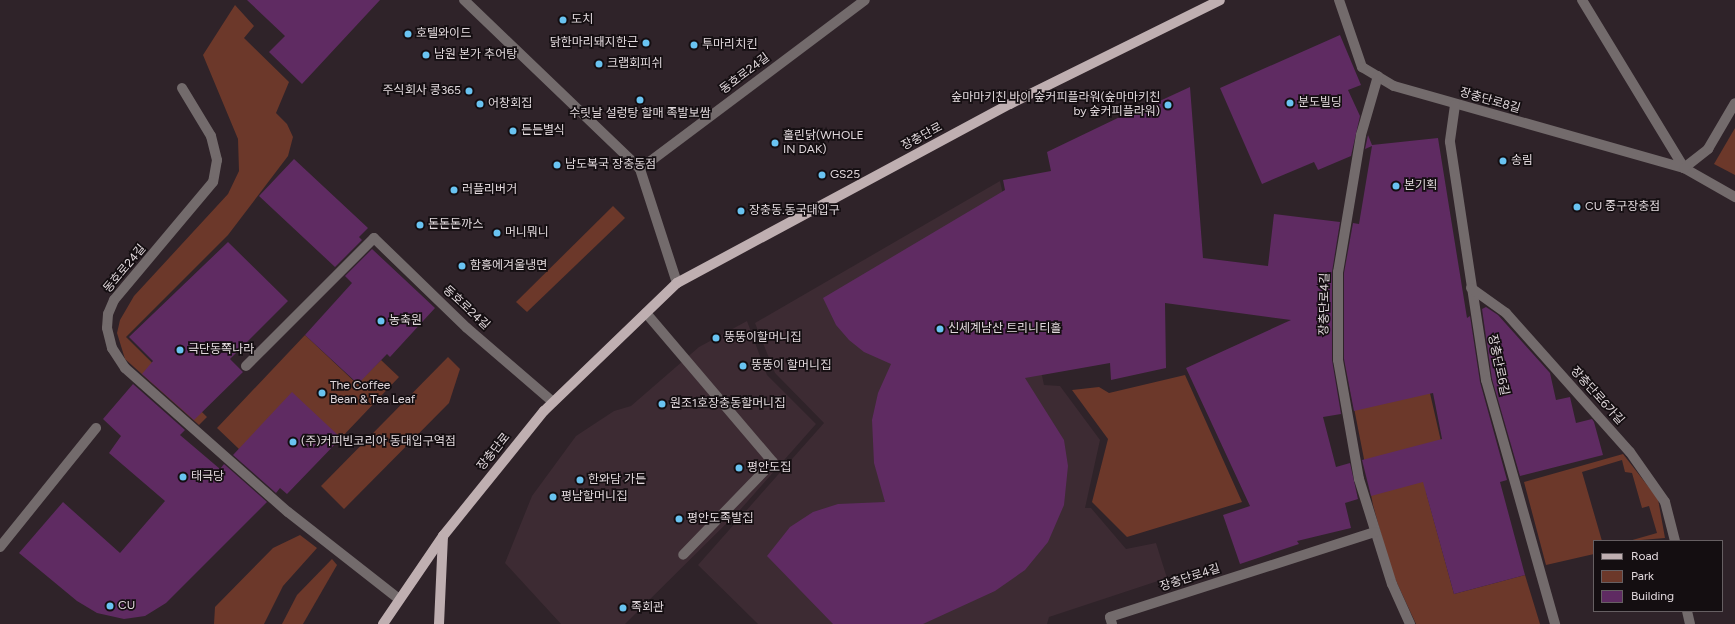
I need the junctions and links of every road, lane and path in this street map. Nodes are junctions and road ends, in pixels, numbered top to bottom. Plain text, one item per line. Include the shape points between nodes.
1 (464, 0) edge
2 (865, 0) edge
3 (1220, 0) edge
4 (1339, 0) edge
5 (1582, 0) edge
6 (1378, 76) junction
7 (182, 88) dead end
8 (1735, 103) edge
9 (1455, 105) junction
10 (1684, 168) junction
11 (640, 169) junction
12 (1735, 197) edge
13 (677, 283) junction
14 (1470, 288) junction
15 (646, 313) junction
16 (246, 366) dead end
17 (554, 402) junction
18 (96, 428) dead end
19 (1375, 532) junction
20 (443, 536) junction
21 (1675, 540) edge
22 (0, 547) edge
23 (682, 555) dead end
24 (399, 598) junction
25 (1687, 612) edge
26 (383, 624) edge
27 (438, 624) edge
28 (1112, 624) edge
29 (1410, 624) edge
30 (1555, 624) edge
31 (1690, 624) edge

1 - 11 street
2 - 11 street, 동호로24길
3 - 13 main road, 장충단로 via 1010,104
4 - 6 street, 장충단로8길 via 1362,67
5 - 10 street, 장충단로8길
6 - 9 street, 장충단로8길 via 1394,86
6 - 19 street, 장충단로4길 via 1361,135 1338,272 1338,360 1359,479
7 - 24 street, 동호로24길 via 211,136 217,160 213,182 114,300 108,314 107,328 112,348 125,368 288,512
8 - 10 street via 1708,149
9 - 10 street, 장충단로8길
9 - 14 street, 장충단로6길 via 1450,142
10 - 12 street, 장충단로8길
11 - 13 street
13 - 15 main road, 장충단로
14 - 21 street, 장충단로6가길 via 1506,313 1630,452 1665,502
14 - 30 street, 장충단로6길 via 1486,380
15 - 17 main road, 장충단로
15 - 23 street via 773,462
16 - 17 street, 동호로24길 via 374,238 467,328
17 - 20 main road, 장충단로
18 - 22 street
19 - 28 street, 장충단로4길 via 1110,617
19 - 29 street, 장충단로4길 via 1392,584
20 - 24 main road, 장충단로
20 - 27 main road
24 - 26 main road, 장충단로
25 - 31 street

